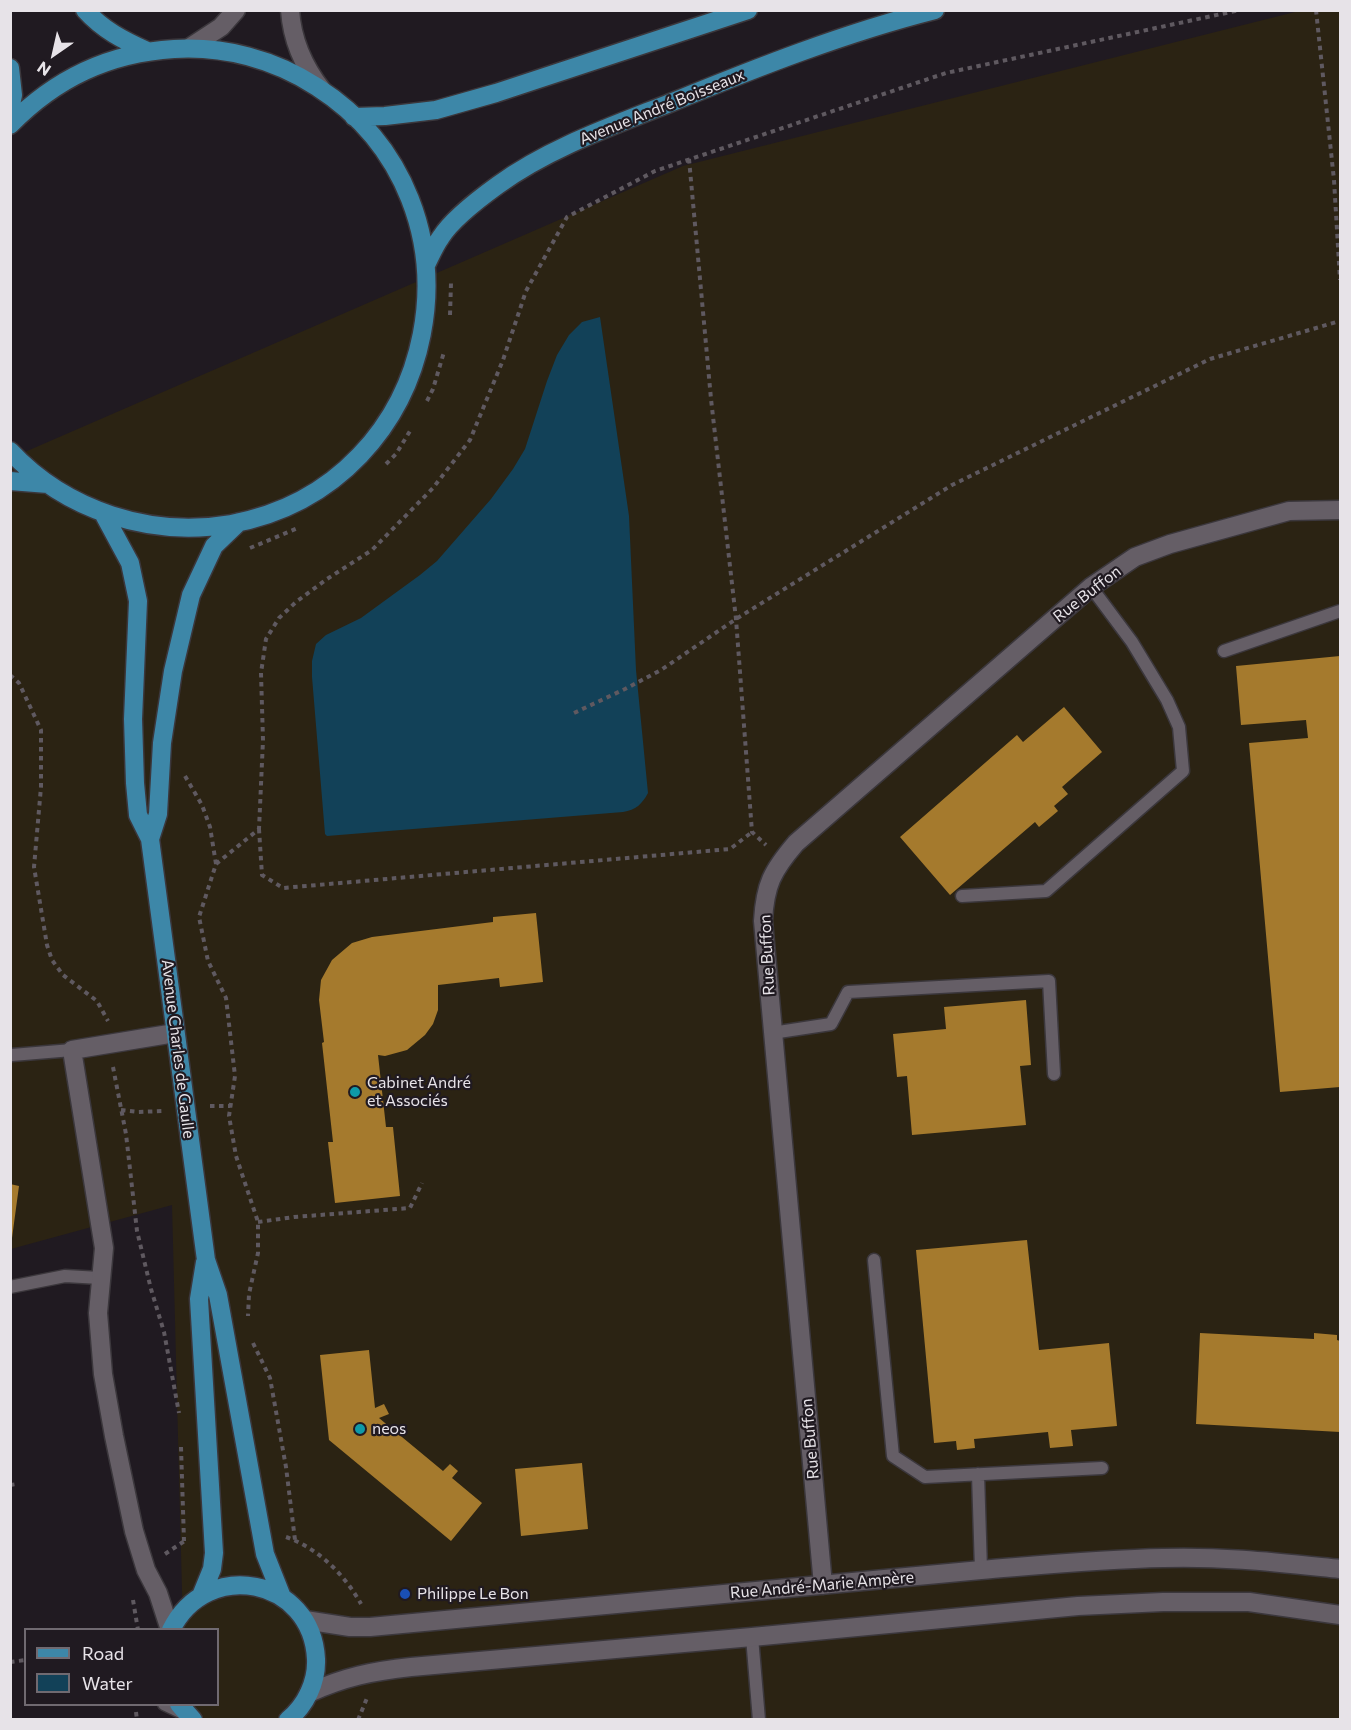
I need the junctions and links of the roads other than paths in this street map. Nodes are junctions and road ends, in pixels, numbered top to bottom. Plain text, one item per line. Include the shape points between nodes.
1 (85, 10) edge
2 (236, 10) edge
3 (290, 10) edge
4 (748, 10) edge
5 (935, 10) edge
6 (189, 48) junction
7 (147, 51) junction
8 (10, 68) edge
9 (322, 90) junction
10 (10, 109) edge
11 (354, 117) junction
12 (10, 124) edge
13 (426, 264) junction
14 (10, 451) edge
15 (10, 481) edge
16 (48, 484) junction
17 (1341, 510) edge
18 (103, 513) junction
19 (239, 522) junction
20 (1091, 587) junction
21 (1341, 611) edge
22 (1224, 651) dead end
23 (150, 839) junction
24 (962, 896) dead end
25 (175, 1033) junction
26 (772, 1033) junction
27 (72, 1050) junction
28 (12, 1055) dead end
29 (1054, 1074) dead end
30 (206, 1260) junction
31 (874, 1260) dead end
32 (100, 1278) junction
33 (10, 1287) edge
34 (1102, 1468) dead end
35 (978, 1474) junction
36 (1341, 1569) edge
37 (981, 1570) junction
38 (822, 1585) junction
39 (201, 1596) junction
40 (282, 1597) junction
41 (1341, 1615) edge
42 (304, 1620) junction
43 (171, 1628) edge
44 (172, 1628) edge
45 (752, 1637) junction
46 (309, 1693) junction
47 (169, 1706) edge
48 (187, 1713) edge
49 (288, 1719) edge
50 (759, 1719) edge

1 - 7 main road via 98,24
2 - 6 street via 221,27
3 - 9 street via 301,58
4 - 11 main road via 436,110
5 - 13 main road, Avenue André Boisseaux via 744,73 531,164 469,208 441,236
6 - 7 main road
6 - 9 main road via 230,52 268,62
7 - 12 main road via 80,72 40,97
8 - 10 main road
9 - 11 main road
11 - 13 main road via 382,148 403,184 418,223
13 - 19 main road via 426,308 419,351 404,392 382,429 353,462 319,489 280,509
14 - 16 main road
15 - 16 main road
16 - 18 main road
17 - 20 street, Rue Buffon via 1289,511 1170,544 1135,557
18 - 19 main road via 160,527 200,528
18 - 23 main road, Avenue Charles de Gaulle via 130,563 138,601 133,719 135,783 138,815
19 - 23 main road, Avenue Charles de Gaulle via 214,546 191,595 171,681 158,814
20 - 24 lane via 1132,642 1167,700 1179,727 1183,771 1046,891
20 - 26 street, Rue Buffon via 782,859 765,897 763,921
21 - 22 lane
23 - 25 main road, Avenue Charles de Gaulle
25 - 27 street
25 - 30 main road, Avenue Charles de Gaulle
26 - 29 lane via 831,1024 848,992 1049,981
26 - 38 street, Rue Buffon
27 - 28 lane
27 - 32 street via 104,1248
30 - 39 main road, Avenue Charles de Gaulle via 199,1299 214,1552
30 - 40 main road, Avenue Charles de Gaulle via 218,1295 265,1554
31 - 35 lane via 892,1456 925,1477
32 - 33 lane via 65,1276
32 - 43 street via 101,1354 114,1436 140,1550
34 - 35 lane
35 - 37 lane
36 - 37 street, Rue André-Marie Ampère via 1253,1560 1164,1558
37 - 38 street, Rue André-Marie Ampère
38 - 42 street, Rue André-Marie Ampère via 370,1627 350,1628
39 - 40 main road via 224,1586 248,1585
39 - 44 main road via 186,1607
40 - 42 main road
41 - 45 street via 1250,1602 1163,1602 1078,1606
42 - 46 main road via 313,1637 316,1656
45 - 46 street via 372,1671
45 - 50 lane
46 - 49 main road
47 - 48 lane

